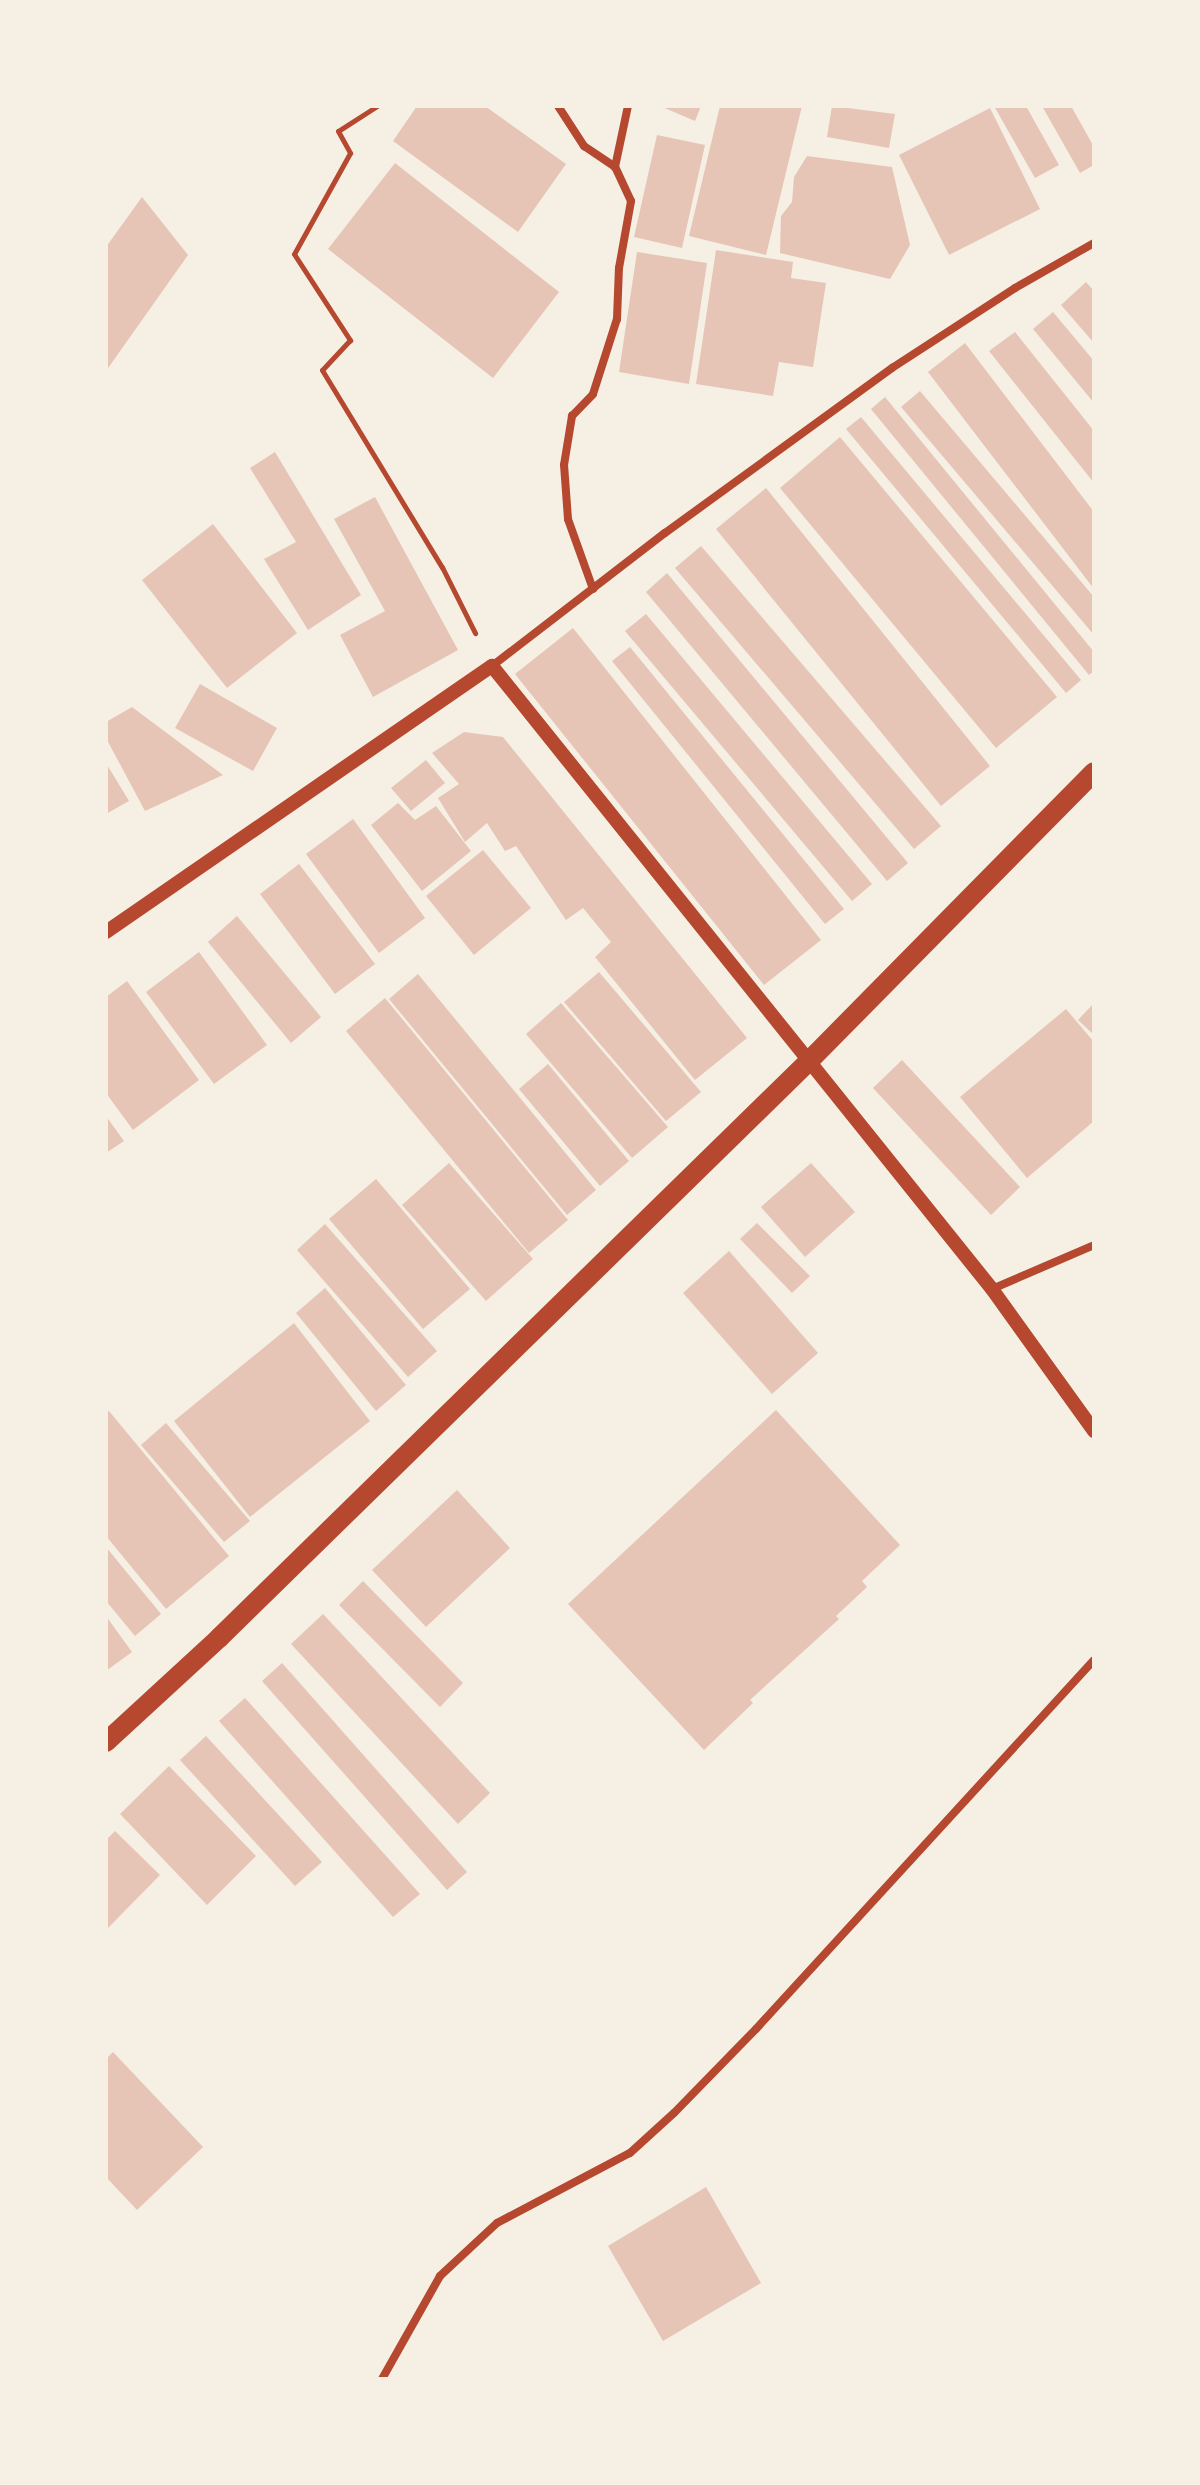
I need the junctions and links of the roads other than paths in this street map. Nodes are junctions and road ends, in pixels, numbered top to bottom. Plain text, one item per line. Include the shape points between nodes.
1 (558, 106) edge
2 (628, 106) edge
3 (615, 167) junction
4 (1094, 243) edge
5 (593, 589) junction
6 (492, 666) junction
7 (1094, 772) edge
8 (106, 932) edge
9 (808, 1062) junction
10 (1094, 1245) edge
11 (992, 1289) junction
12 (1094, 1431) edge
13 (1094, 1660) edge
14 (106, 1742) edge
15 (382, 2379) edge

1 - 3 street via 584,146
2 - 3 street
3 - 5 street via 631,201 619,268 617,319 593,394 572,416 564,465 568,519
4 - 5 street via 892,368
5 - 6 street
6 - 8 street
6 - 9 street
7 - 9 main road
9 - 11 street
9 - 14 main road
10 - 11 street
11 - 12 street
13 - 15 street via 674,2113 630,2153 497,2223 440,2276

